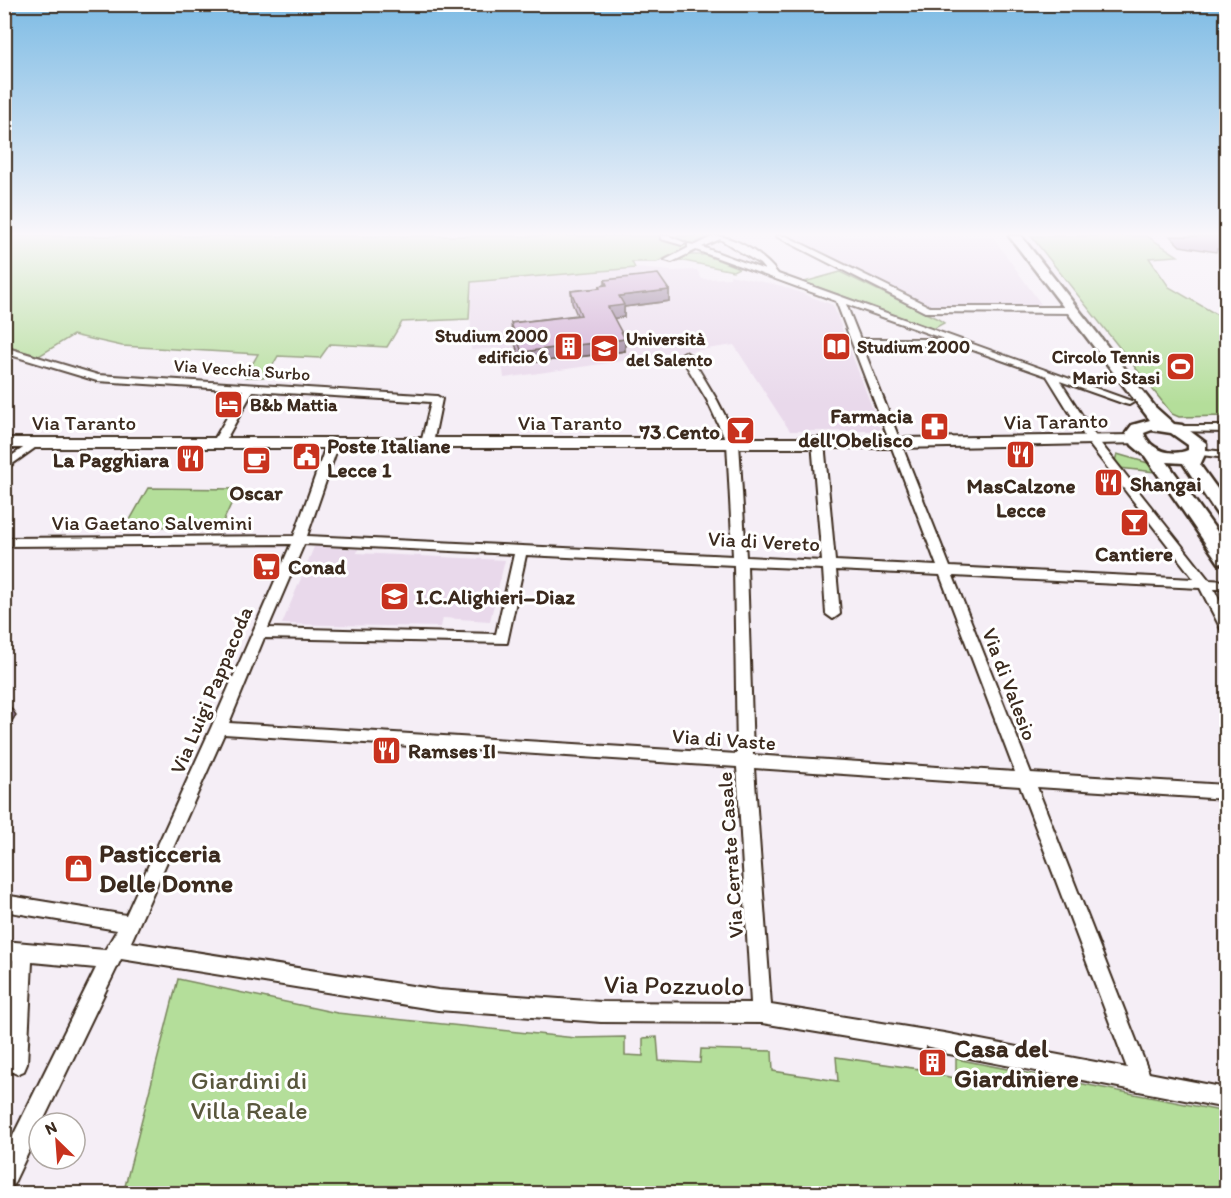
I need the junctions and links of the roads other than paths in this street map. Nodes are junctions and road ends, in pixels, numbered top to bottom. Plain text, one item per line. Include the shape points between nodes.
1 (818, 292) edge
2 (892, 292) edge
3 (1050, 292) edge
4 (1053, 292) edge
5 (840, 300) junction
6 (1066, 311) junction
7 (857, 342) junction
8 (960, 342) junction
9 (4, 350) edge
10 (685, 355) dead end
11 (1052, 375) junction
12 (250, 387) junction
13 (1129, 402) junction
14 (1172, 428) junction
15 (1227, 429) edge
16 (1143, 439) junction
17 (818, 442) junction
18 (1093, 442) junction
19 (4, 443) edge
20 (35, 443) junction
21 (218, 443) junction
22 (333, 443) junction
23 (427, 443) junction
24 (734, 443) junction
25 (896, 443) junction
26 (1195, 453) junction
27 (1227, 455) edge
28 (4, 468) edge
29 (1227, 513) edge
30 (299, 540) junction
31 (4, 542) edge
32 (521, 550) junction
33 (1227, 558) edge
34 (740, 561) junction
35 (829, 565) junction
36 (946, 571) junction
37 (1204, 583) junction
38 (1227, 585) edge
39 (833, 614) dead end
40 (1227, 626) edge
41 (259, 633) junction
42 (219, 728) junction
43 (745, 761) junction
44 (1024, 780) junction
45 (1227, 792) edge
46 (4, 903) edge
47 (131, 924) junction
48 (14, 951) edge
49 (113, 955) junction
50 (762, 1013) junction
51 (12, 1034) edge
52 (17, 1064) dead end
53 (1143, 1083) junction
54 (1227, 1098) edge
55 (4, 1179) edge

1 - 5 street
2 - 6 street via 928,310
3 - 6 main road
4 - 6 main road
5 - 7 street, Via di Valesio
5 - 8 street
6 - 13 main road
6 - 14 main road via 1149,410
7 - 8 street
7 - 25 street, Via di Valesio
8 - 11 street
9 - 12 street, Via Vecchia Surbo via 97,378
10 - 24 street
11 - 13 street
11 - 18 street
12 - 21 street
12 - 23 street, Via Vecchia Surbo via 437,399
13 - 16 main road
14 - 15 street
14 - 16 main road
14 - 26 main road via 1195,440
16 - 18 main road, Via Taranto
16 - 26 main road via 1174,458
16 - 33 main road
17 - 24 main road, Via Taranto
17 - 25 main road, Via Taranto
17 - 35 street
18 - 25 main road, Via Taranto
18 - 37 street
19 - 20 main road, Via Taranto
20 - 21 main road, Via Taranto
20 - 28 street
21 - 22 main road, Via Taranto
22 - 23 main road, Via Taranto
22 - 30 street, Via Luigi Pappacoda
23 - 24 main road, Via Taranto
24 - 34 street, Via Cerrate Casale
25 - 36 street, Via di Valesio
26 - 27 street
26 - 29 main road via 1191,465
30 - 31 street, Via Gaetano Salvemini
30 - 32 street, Via di Vereto
30 - 41 street, Via Luigi Pappacoda
32 - 34 street, Via di Vereto
32 - 41 street via 502,639
34 - 35 street, Via di Vereto
34 - 43 street, Via Cerrate Casale
35 - 36 street, Via di Vereto
35 - 39 street
36 - 37 street, Via di Vereto
36 - 44 street, Via di Valesio
37 - 38 street, Via di Vereto
37 - 40 street
41 - 42 street, Via Luigi Pappacoda
42 - 43 street, Via di Vaste
42 - 47 street, Via Luigi Pappacoda
43 - 44 street, Via di Vaste
43 - 50 street, Via Cerrate Casale
44 - 45 street, Via di Vaste
44 - 53 street, Via di Valesio
46 - 47 street
47 - 49 street, Via Luigi Pappacoda
48 - 49 street, Via Pozzuolo
48 - 51 street
49 - 50 street, Via Pozzuolo via 438,1000 601,1012
49 - 55 street, Via Luigi Pappacoda
50 - 53 street, Via Pozzuolo via 944,1043
51 - 52 street
53 - 54 street, Via Pozzuolo

